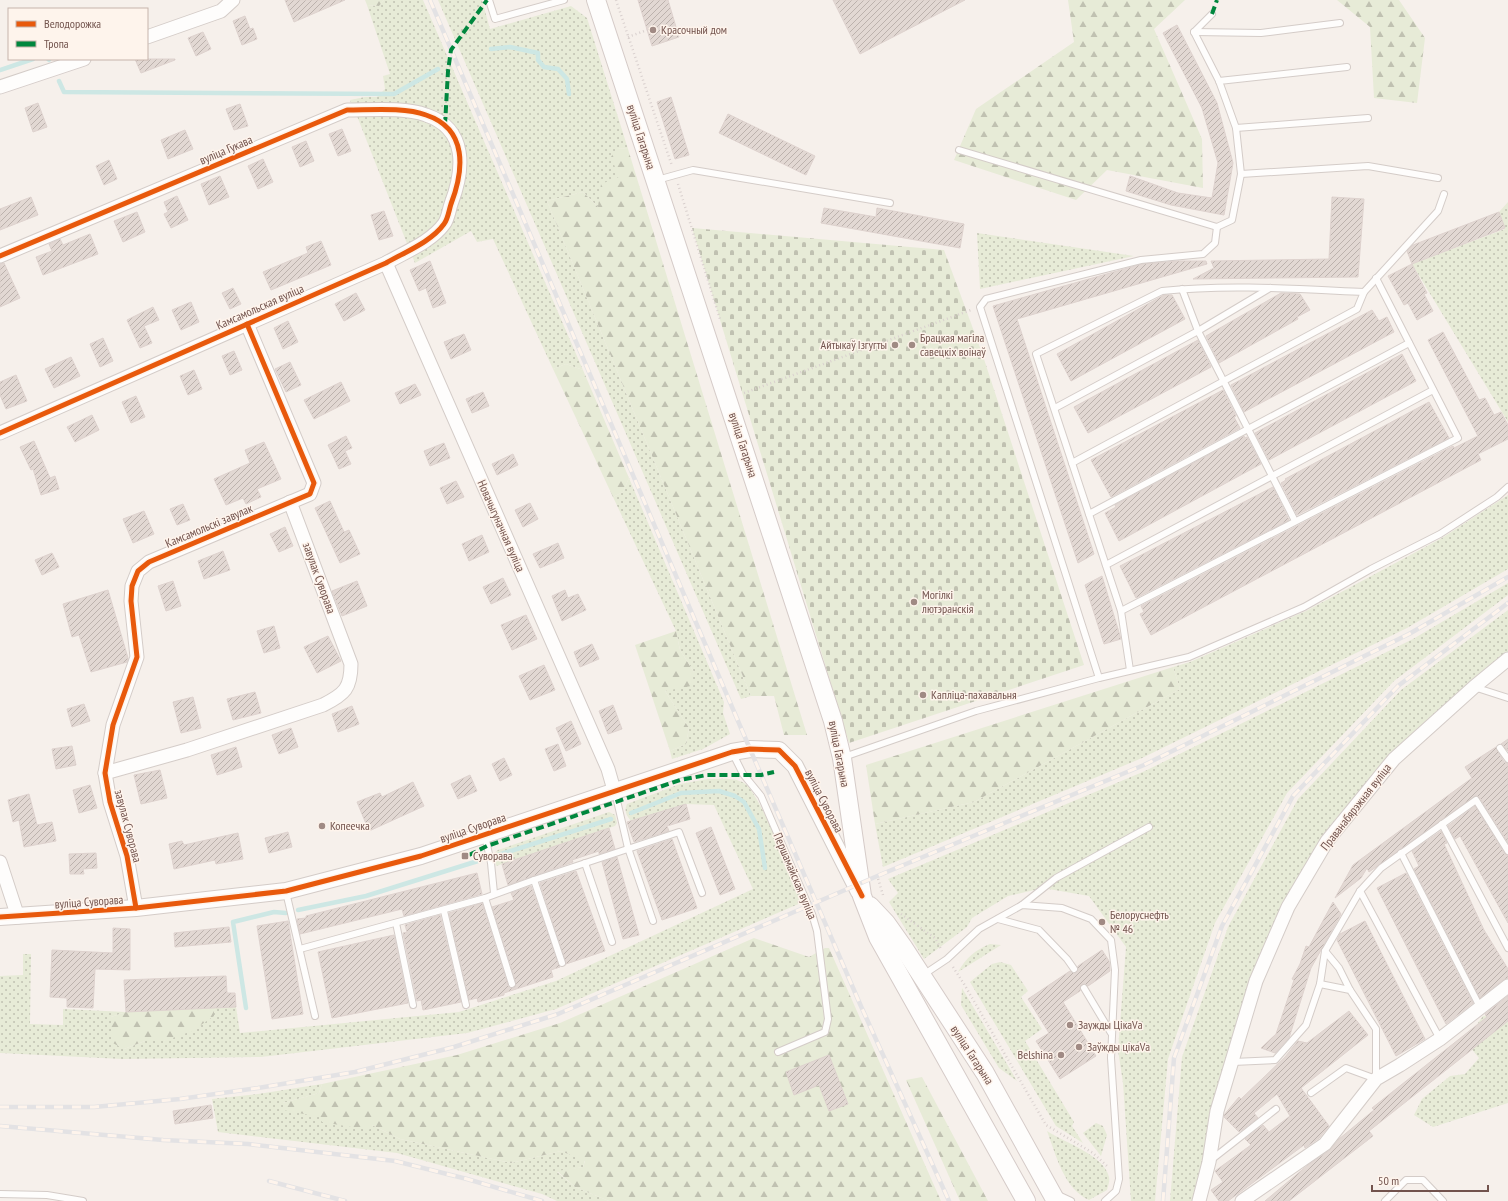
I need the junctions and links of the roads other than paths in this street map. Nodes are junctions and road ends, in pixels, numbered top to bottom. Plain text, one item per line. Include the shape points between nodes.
1 (233, 0) edge
2 (489, 0) edge
3 (561, 0) edge
4 (596, 0) edge
5 (1212, 14) dead end
6 (1340, 23) dead end
7 (1194, 32) junction
8 (148, 37) edge
9 (81, 60) edge
10 (1347, 67) dead end
11 (1219, 81) junction
12 (0, 87) edge
13 (1368, 118) dead end
14 (1236, 128) junction
15 (457, 141) joint
16 (959, 150) dead end
17 (1241, 174) junction
18 (1438, 178) dead end
19 (656, 181) junction
20 (1444, 194) dead end
21 (890, 203) dead end
22 (1217, 227) junction
23 (0, 256) edge
24 (386, 263) junction
25 (1376, 278) junction
26 (1270, 288) junction
27 (1182, 289) junction
28 (1364, 292) junction
29 (247, 324) junction
30 (1198, 330) junction
31 (1409, 343) junction
32 (1224, 381) junction
33 (1433, 390) junction
34 (1055, 408) junction
35 (1248, 428) junction
36 (0, 433) edge
37 (1072, 463) junction
38 (1272, 476) junction
39 (1508, 487) edge
40 (290, 502) junction
41 (1089, 514) junction
42 (1295, 521) junction
43 (1106, 565) junction
44 (1121, 611) junction
45 (1508, 659) edge
46 (1130, 670) junction
47 (1098, 678) junction
48 (1474, 687) junction
49 (1508, 698) edge
50 (1500, 748) dead end
51 (732, 752) junction
52 (842, 758) junction
53 (1508, 759) edge
54 (105, 773) junction
55 (614, 790) junction
56 (1442, 824) junction
57 (1149, 827) dead end
58 (485, 834) junction
59 (628, 848) junction
60 (1508, 850) edge
61 (1402, 853) junction
62 (0, 862) edge
63 (584, 863) junction
64 (534, 880) junction
65 (286, 891) junction
66 (1360, 891) junction
67 (702, 893) dead end
68 (494, 894) junction
69 (862, 896) junction
70 (485, 898) junction
71 (1022, 905) junction
72 (136, 908) junction
73 (444, 911) junction
74 (18, 916) junction
75 (0, 917) edge
76 (998, 919) junction
77 (653, 921) dead end
78 (396, 923) junction
79 (612, 942) dead end
80 (1508, 948) edge
81 (300, 949) junction
82 (1325, 951) junction
83 (562, 963) dead end
84 (1074, 969) dead end
85 (914, 981) junction
86 (512, 984) dead end
87 (1320, 984) junction
88 (1508, 986) edge
89 (1084, 988) dead end
90 (1350, 990) junction
91 (412, 1005) dead end
92 (466, 1005) dead end
93 (1481, 1009) junction
94 (315, 1016) dead end
95 (1112, 1034) junction
96 (1440, 1039) junction
97 (778, 1052) dead end
98 (1233, 1062) junction
99 (1376, 1079) junction
100 (1311, 1093) dead end
101 (1002, 1104) junction
102 (1276, 1109) dead end
103 (978, 1114) junction
104 (1209, 1162) junction
105 (0, 1194) edge
106 (1054, 1197) edge
107 (83, 1201) edge
108 (1026, 1201) edge
109 (1071, 1201) edge
110 (1105, 1201) edge
111 (1199, 1201) edge
112 (1242, 1201) edge
113 (1385, 1201) edge
114 (1443, 1201) edge

1 - 8 street via 221,11
2 - 3 lane via 495,19
4 - 19 main road, вуліца Гагарына
5 - 7 lane
6 - 7 lane via 1261,33
7 - 11 lane
9 - 12 street
10 - 11 lane
11 - 14 lane
13 - 14 lane
14 - 17 lane
15 - 23 street, вуліца Гукава via 445,125 426,114 392,110 347,110
15 - 24 street, Камсамольская вуліца via 461,161 458,187 444,224 430,238
16 - 22 lane
17 - 18 lane via 1368,166
17 - 22 lane via 1232,220
19 - 21 lane via 692,170
19 - 52 main road, вуліца Гагарына via 833,721
20 - 25 lane via 1438,211
22 - 47 lane via 1215,243 1203,254 1141,260 986,299 980,307
24 - 29 street, Камсамольская вуліца
24 - 55 street, Новачыгуначная вуліца via 608,770
25 - 28 lane
25 - 31 lane
26 - 27 lane
26 - 28 lane
26 - 30 lane
27 - 30 lane
27 - 34 lane via 1162,291 1036,354
28 - 32 lane via 1358,310
29 - 36 street, Камсамольская вуліца
29 - 40 street, Камсамольскі завулак via 314,483 310,494
30 - 32 lane
30 - 34 lane
31 - 33 lane
31 - 35 lane
32 - 35 lane
32 - 37 lane
33 - 38 lane
33 - 42 lane via 1458,438
34 - 37 lane
35 - 38 lane
35 - 41 lane
37 - 41 lane
38 - 42 lane
38 - 43 lane
39 - 46 lane via 1440,534 1304,607 1189,657
40 - 54 street, Камсамольскі завулак via 149,562 138,571 132,586 131,601 136,657 113,724
40 - 54 street, завулак Суворава via 351,664 351,680 345,690 324,705 187,750
41 - 43 lane
42 - 44 lane
43 - 44 lane
44 - 46 lane
45 - 48 street, Праванабярэжная вуліца
46 - 47 lane
47 - 52 lane via 976,711
48 - 49 lane
48 - 98 street, Праванабярэжная вуліца via 1394,759 1327,841 1288,907 1256,981
50 - 53 lane
51 - 55 street, вуліца Суворава
51 - 69 street, вуліца Суворава via 757,748 779,750 795,766
51 - 97 lane, Першамайская вуліца via 743,774 761,796 817,931 828,1019 825,1032
52 - 69 main road, вуліца Гагарына
54 - 72 street, завулак Суворава via 110,802 127,856
55 - 58 street, вуліца Суворава
55 - 59 lane
56 - 60 lane via 1476,800
56 - 61 lane
56 - 80 lane
57 - 71 lane via 1056,878
58 - 65 street, вуліца Суворава via 421,856
58 - 68 lane
59 - 63 lane
59 - 67 lane via 680,832
59 - 77 lane
61 - 66 lane via 1381,868
61 - 93 lane
62 - 74 street
63 - 64 lane
63 - 79 lane
64 - 68 lane
64 - 83 lane
65 - 72 street, вуліца Суворава
65 - 81 lane
66 - 82 lane
66 - 96 lane
68 - 70 lane
69 - 85 main road, вуліца Гагарына via 886,923
70 - 73 lane
70 - 86 lane
71 - 76 lane
71 - 95 lane via 1069,910 1091,919 1110,940 1115,970
72 - 74 street, вуліца Суворава
73 - 78 lane
73 - 92 lane
74 - 75 street, вуліца Суворава
76 - 84 lane via 1039,930
76 - 85 lane via 979,930 946,959
78 - 81 lane
78 - 91 lane
81 - 94 lane
82 - 87 lane
82 - 90 lane via 1339,968
85 - 101 main road, вуліца Гагарына via 984,1073
85 - 103 main road, вуліца Гагарына
87 - 90 lane
87 - 98 lane via 1306,1024 1274,1060
88 - 93 street
89 - 95 lane
90 - 99 lane via 1376,1029
93 - 96 street
95 - 110 lane via 1111,1058 1119,1179 1116,1191
96 - 99 street
98 - 104 street, Праванабярэжная вуліца via 1217,1111
99 - 100 lane via 1346,1068
99 - 112 street via 1324,1144
101 - 103 main road via 993,1099 986,1100 981,1104
101 - 106 main road, вуліца Гагарына
102 - 104 lane
103 - 108 main road, вуліца Гагарына
104 - 111 street, Праванабярэжная вуліца
105 - 107 lane via 47,1195
106 - 109 lane
113 - 114 lane via 1406,1180 1423,1180

